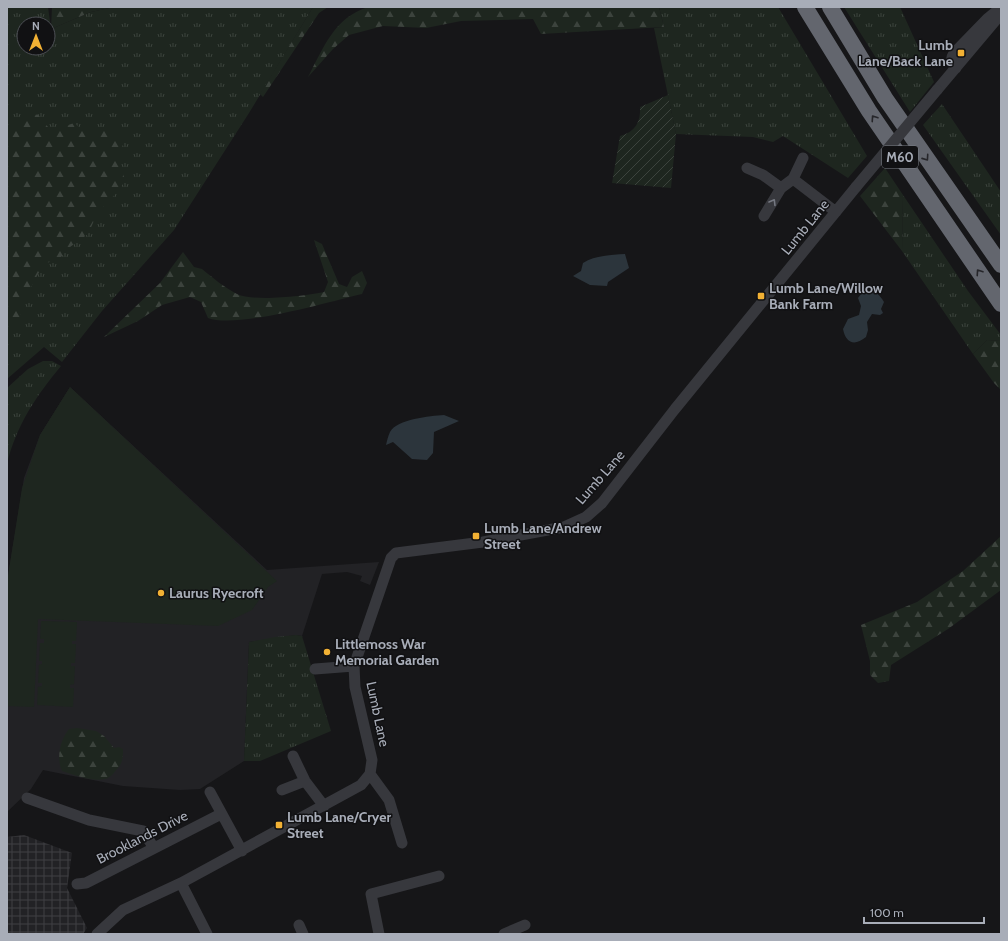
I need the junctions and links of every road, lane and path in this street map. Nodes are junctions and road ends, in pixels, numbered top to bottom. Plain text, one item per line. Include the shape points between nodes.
1 (805, 7) edge
2 (830, 7) edge
3 (1001, 10) edge
4 (1001, 14) edge
5 (956, 68) junction
6 (803, 158) dead end
7 (747, 168) dead end
8 (793, 179) junction
9 (781, 188) junction
10 (832, 209) junction
11 (764, 216) dead end
12 (1001, 265) edge
13 (1001, 304) edge
14 (354, 666) junction
15 (315, 668) dead end
16 (293, 756) dead end
17 (370, 774) junction
18 (304, 781) junction
19 (282, 790) dead end
20 (210, 792) dead end
21 (26, 798) dead end
22 (324, 806) junction
23 (221, 814) junction
24 (402, 843) dead end
25 (154, 848) junction
26 (242, 851) junction
27 (440, 876) dead end
28 (181, 883) junction
29 (77, 884) dead end
30 (522, 929) edge
31 (97, 934) edge
32 (207, 934) edge
33 (379, 934) edge
34 (504, 934) edge

13 -> 1 highway, M60 via 869,111
2 -> 12 highway, M60 via 885,98
3 - 5 street via 987,19 954,53 951,60
4 - 5 street, Lumb Lane
5 - 10 street, Lumb Lane, bridge via 856,187
6 - 8 street
7 - 9 street
8 - 9 street
8 - 10 street
11 -> 9 street
10 - 14 street, Lumb Lane via 602,503 586,517 564,527 396,554 391,558
14 - 15 street
14 - 17 street, Lumb Lane via 355,687 372,760
16 - 18 street
17 - 22 street via 361,785
17 - 24 street via 389,800
18 - 19 street
18 - 22 street
20 - 23 street
21 - 25 street via 89,820 143,831
22 - 26 street
23 - 25 street, Brooklands Drive
23 - 26 street
25 - 29 street, Brooklands Drive via 86,883
26 - 28 street
27 - 33 street via 369,888
28 - 31 street via 123,910
28 - 32 street
30 - 34 street

